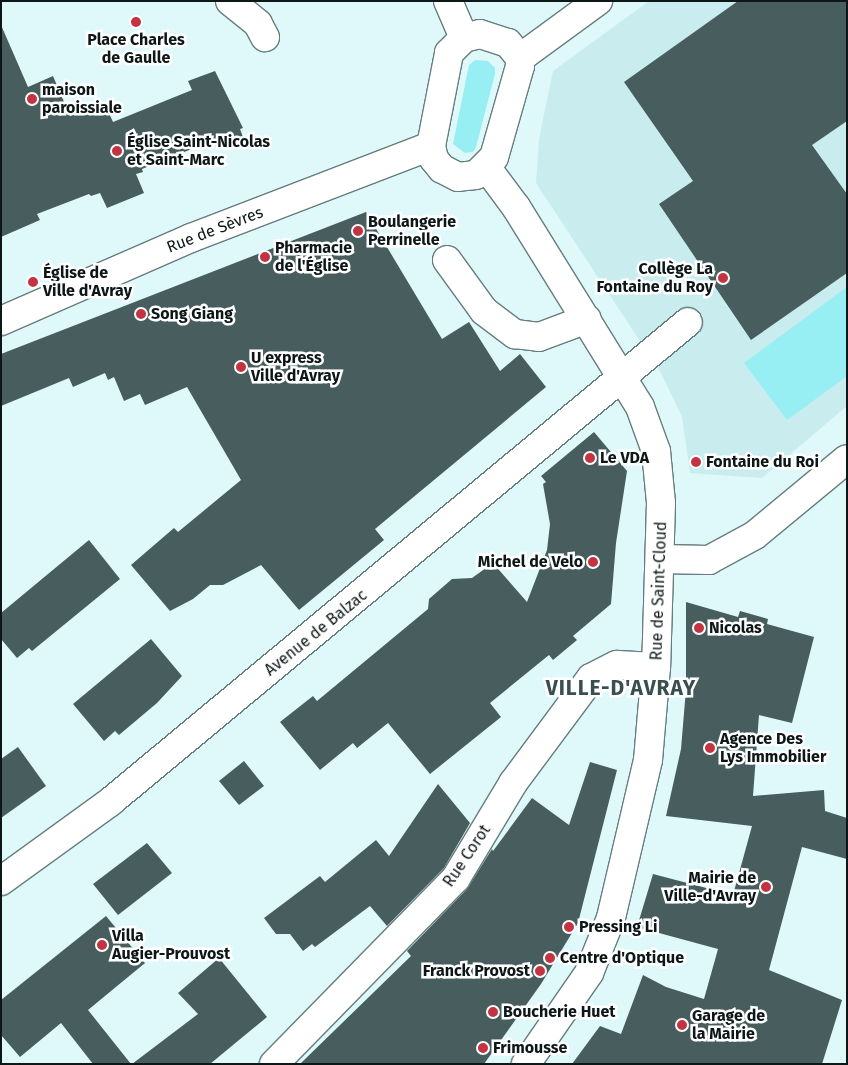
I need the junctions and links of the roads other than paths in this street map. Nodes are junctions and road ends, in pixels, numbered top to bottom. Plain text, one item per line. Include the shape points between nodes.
1 (230, 1) edge
2 (448, 1) edge
3 (598, 1) edge
4 (265, 37) dead end
5 (464, 38) junction
6 (520, 58) junction
7 (431, 146) junction
8 (487, 168) junction
9 (446, 260) dead end
10 (587, 319) junction
11 (1, 321) edge
12 (688, 322) dead end
13 (623, 376) junction
14 (847, 459) edge
15 (660, 559) junction
16 (656, 666) junction
17 (1, 881) edge
18 (274, 1064) edge
19 (526, 1064) edge

1 - 4 main road via 258,24
2 - 5 main road
3 - 6 main road
5 - 6 main road via 480,34 492,36 508,43
5 - 7 main road via 449,53
6 - 8 main road via 494,157
7 - 8 main road via 434,159 442,169 458,177 476,175
7 - 11 main road, Rue de Sèvres via 192,238
8 - 10 main road, Rue de Saint-Cloud via 516,207
9 - 10 main road via 484,311 515,334 539,336
10 - 13 main road, Rue de Saint-Cloud
12 - 13 main road, Avenue de Balzac
13 - 15 main road, Rue de Saint-Cloud via 640,407 656,451 662,503
13 - 17 main road, Avenue de Balzac via 110,802
14 - 15 main road via 755,534 709,560
15 - 16 main road, Rue de Saint-Cloud
16 - 18 main road, Rue Corot via 617,666 591,678 513,783 456,878
16 - 19 main road, Rue de Saint-Cloud via 648,760 611,918 589,973

